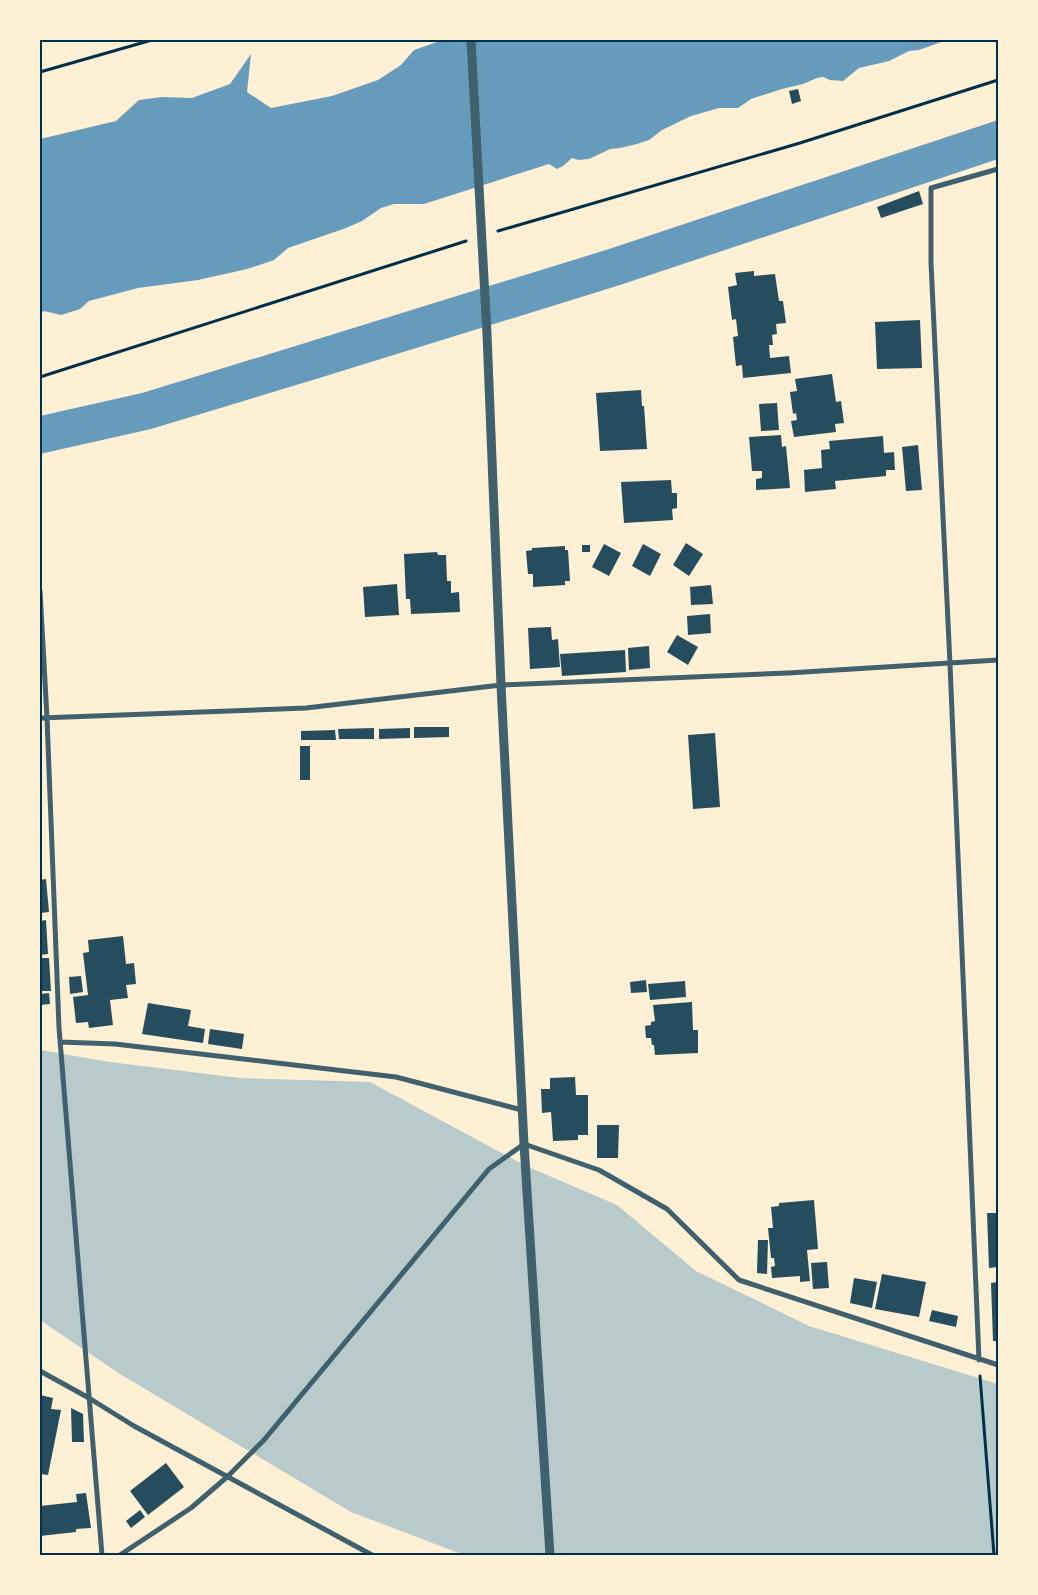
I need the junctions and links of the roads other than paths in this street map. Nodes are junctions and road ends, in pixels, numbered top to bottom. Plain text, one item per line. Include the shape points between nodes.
1 (471, 40) edge
2 (998, 169) edge
3 (40, 591) edge
4 (998, 660) edge
5 (950, 664) junction
6 (502, 685) junction
7 (40, 718) edge
8 (47, 718) junction
9 (60, 1042) junction
10 (522, 1110) junction
11 (524, 1144) junction
12 (979, 1360) junction
13 (998, 1365) edge
14 (40, 1371) edge
15 (90, 1398) junction
16 (227, 1477) junction
17 (102, 1555) edge
18 (120, 1555) edge
19 (372, 1555) edge
20 (550, 1555) edge

1 - 6 street
2 - 5 street via 931,188 931,273
3 - 8 street
4 - 5 street
5 - 6 street
5 - 12 street
6 - 8 street via 306,708
6 - 10 street
7 - 8 street
8 - 9 street
9 - 10 street via 115,1044 396,1077
9 - 15 street
10 - 11 street
11 - 12 street via 599,1170 667,1209 739,1280
11 - 16 street via 489,1169 264,1440
11 - 20 street
12 - 13 street
14 - 15 street
15 - 16 street
15 - 17 street
16 - 18 street via 191,1508
16 - 19 street

